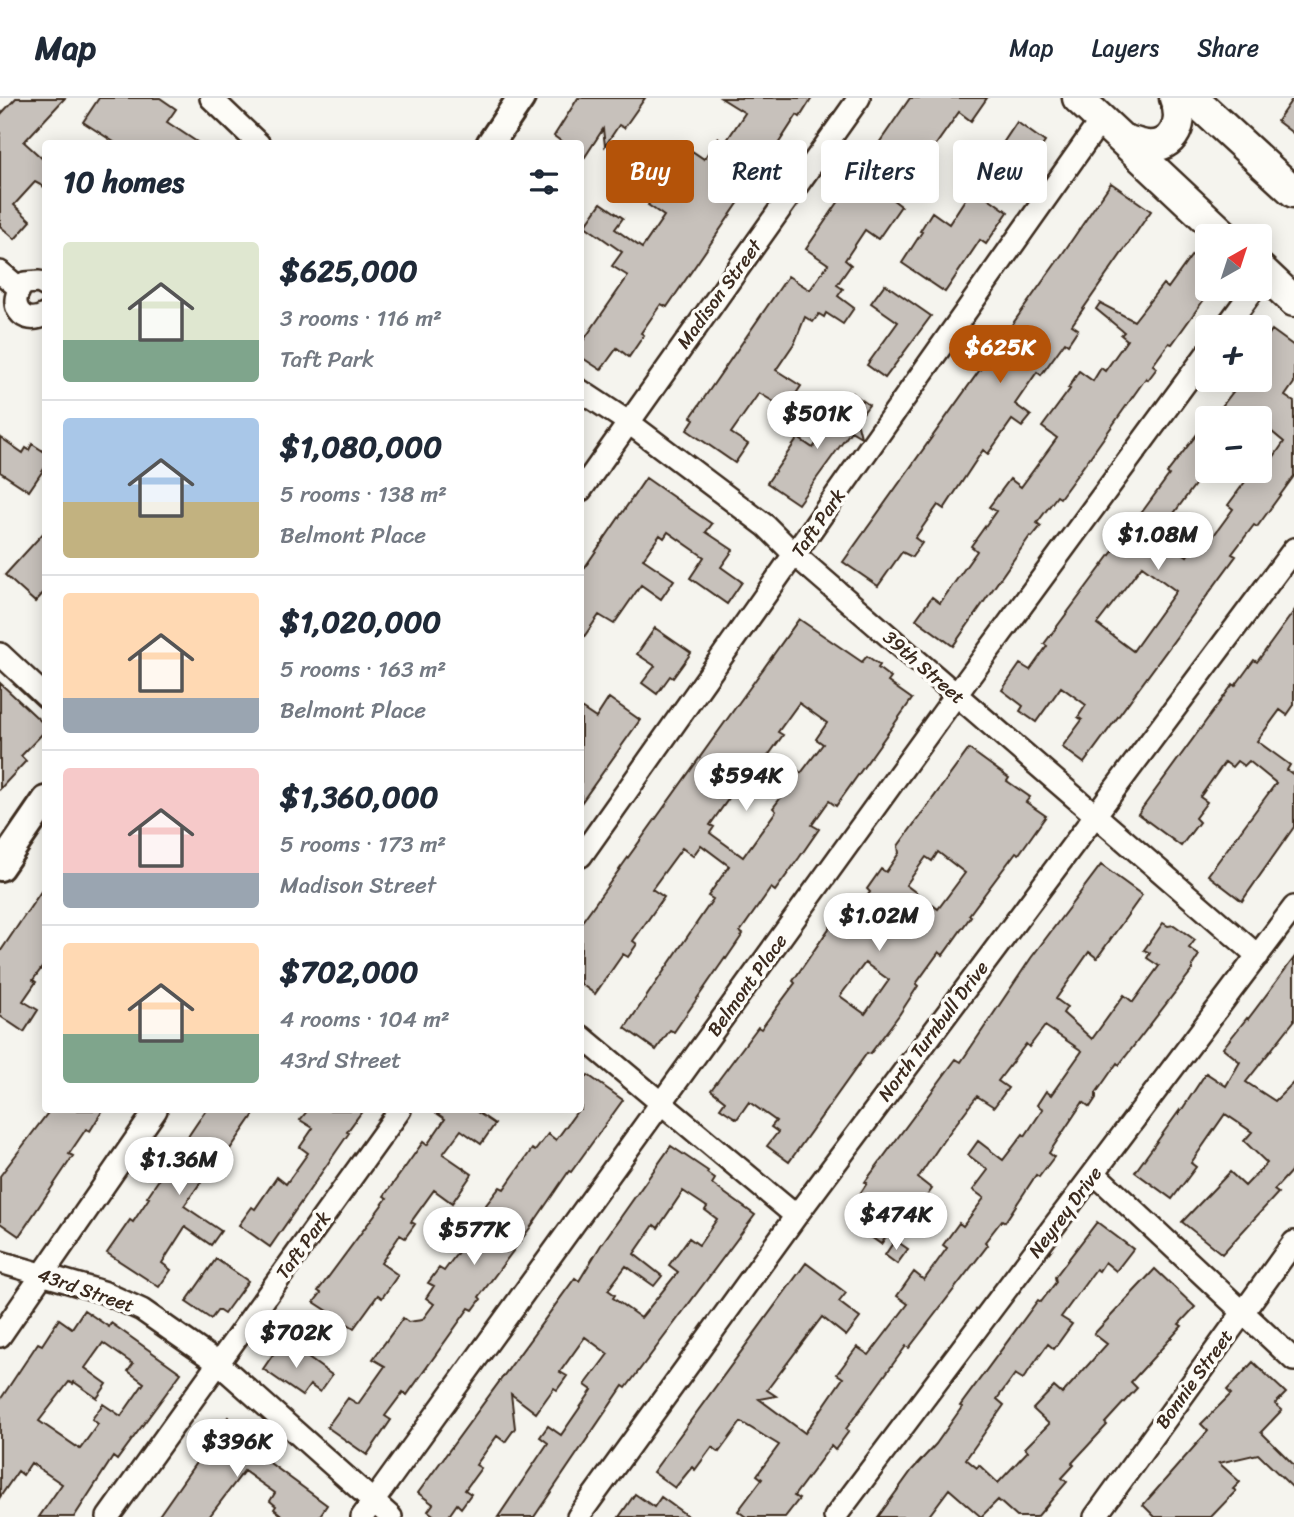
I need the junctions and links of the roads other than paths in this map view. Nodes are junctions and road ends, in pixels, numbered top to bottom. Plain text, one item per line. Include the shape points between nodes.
1 (211, 98) edge
2 (521, 98) edge
3 (859, 98) edge
4 (1078, 98) edge
5 (1175, 98) edge
6 (1192, 98) edge
7 (1101, 120) junction
8 (255, 140) edge
9 (493, 140) edge
10 (1124, 140) junction
11 (1294, 192) edge
12 (1212, 224) edge
13 (0, 272) edge
14 (42, 285) edge
15 (1272, 286) edge
16 (19, 288) junction
17 (1294, 301) edge
18 (42, 316) edge
19 (1195, 370) edge
20 (584, 393) edge
21 (628, 422) junction
22 (584, 486) edge
23 (1294, 549) edge
24 (795, 555) junction
25 (0, 654) edge
26 (42, 693) edge
27 (956, 695) junction
28 (42, 806) edge
29 (1094, 816) junction
30 (584, 852) edge
31 (0, 867) edge
32 (1294, 907) edge
33 (1258, 956) junction
34 (584, 1039) edge
35 (661, 1104) junction
36 (154, 1113) edge
37 (398, 1113) edge
38 (1094, 1173) junction
39 (796, 1216) junction
40 (1294, 1242) edge
41 (0, 1262) edge
42 (44, 1274) junction
43 (1242, 1313) junction
44 (0, 1336) edge
45 (1294, 1360) edge
46 (218, 1363) junction
47 (368, 1509) edge
48 (108, 1517) edge
49 (391, 1517) edge
50 (578, 1517) edge
51 (835, 1517) edge
52 (1095, 1517) edge

1 - 8 street
2 - 9 street
3 - 21 street, Madison Street
4 - 7 main road
5 - 10 main road via 1180,121 1173,136 1147,146
6 - 11 main road
7 - 10 main road
7 - 24 street, Taft Park
10 - 12 main road
13 - 16 street
14 - 16 street via 32,281
15 - 17 main road
16 - 18 street via 15,302 22,314 35,319
19 - 27 street, Belmont Place
20 - 21 street, 39th Street
21 - 22 street, Madison Street
21 - 24 street, 39th Street via 766,526
23 - 29 street, North Turnbull Drive
24 - 27 street, 39th Street
24 - 30 street, Taft Park
25 - 26 street
27 - 29 street, 39th Street
27 - 35 street, Belmont Place
28 - 31 street
29 - 33 street, 39th Street
29 - 39 street, North Turnbull Drive
32 - 33 street, Neyrey Drive
33 - 38 street, Neyrey Drive
34 - 35 street
35 - 39 street
35 - 47 street, Belmont Place
36 - 42 street
37 - 46 street, Taft Park
38 - 43 street
38 - 51 street, Neyrey Drive
39 - 50 street, North Turnbull Drive
40 - 43 street, Bonnie Street
41 - 42 street, 43rd Street
42 - 44 street
42 - 46 street, 43rd Street via 142,1310
43 - 45 street
43 - 52 street, Bonnie Street
46 - 47 street, 43rd Street
46 - 48 street, Taft Park
47 - 49 street, 43rd Street

